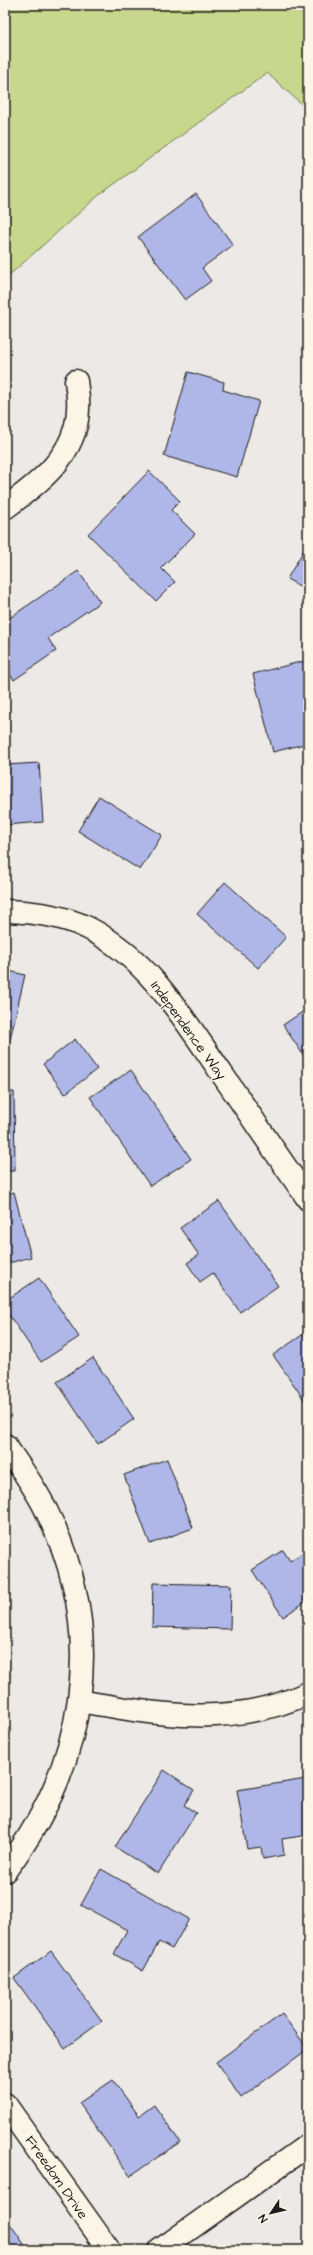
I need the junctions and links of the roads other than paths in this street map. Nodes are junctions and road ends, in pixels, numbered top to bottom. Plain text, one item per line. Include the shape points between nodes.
1 (76, 381) dead end
2 (5, 508) edge
3 (5, 911) edge
4 (308, 1199) edge
5 (5, 1445) edge
6 (308, 1693) edge
7 (80, 1701) junction
8 (5, 1871) edge
9 (5, 2104) edge
10 (308, 2145) edge
11 (109, 2250) edge
12 (160, 2250) edge

1 - 2 street via 78,410 71,440 56,465 35,486
3 - 4 street, Independence Way via 58,916 88,928 117,947 148,975 178,1010
5 - 7 street via 48,1513 71,1576 82,1639 83,1680
6 - 7 street via 262,1710 227,1715 170,1715
7 - 8 street via 72,1738 51,1795 21,1850
9 - 11 street, Freedom Drive
10 - 12 street

